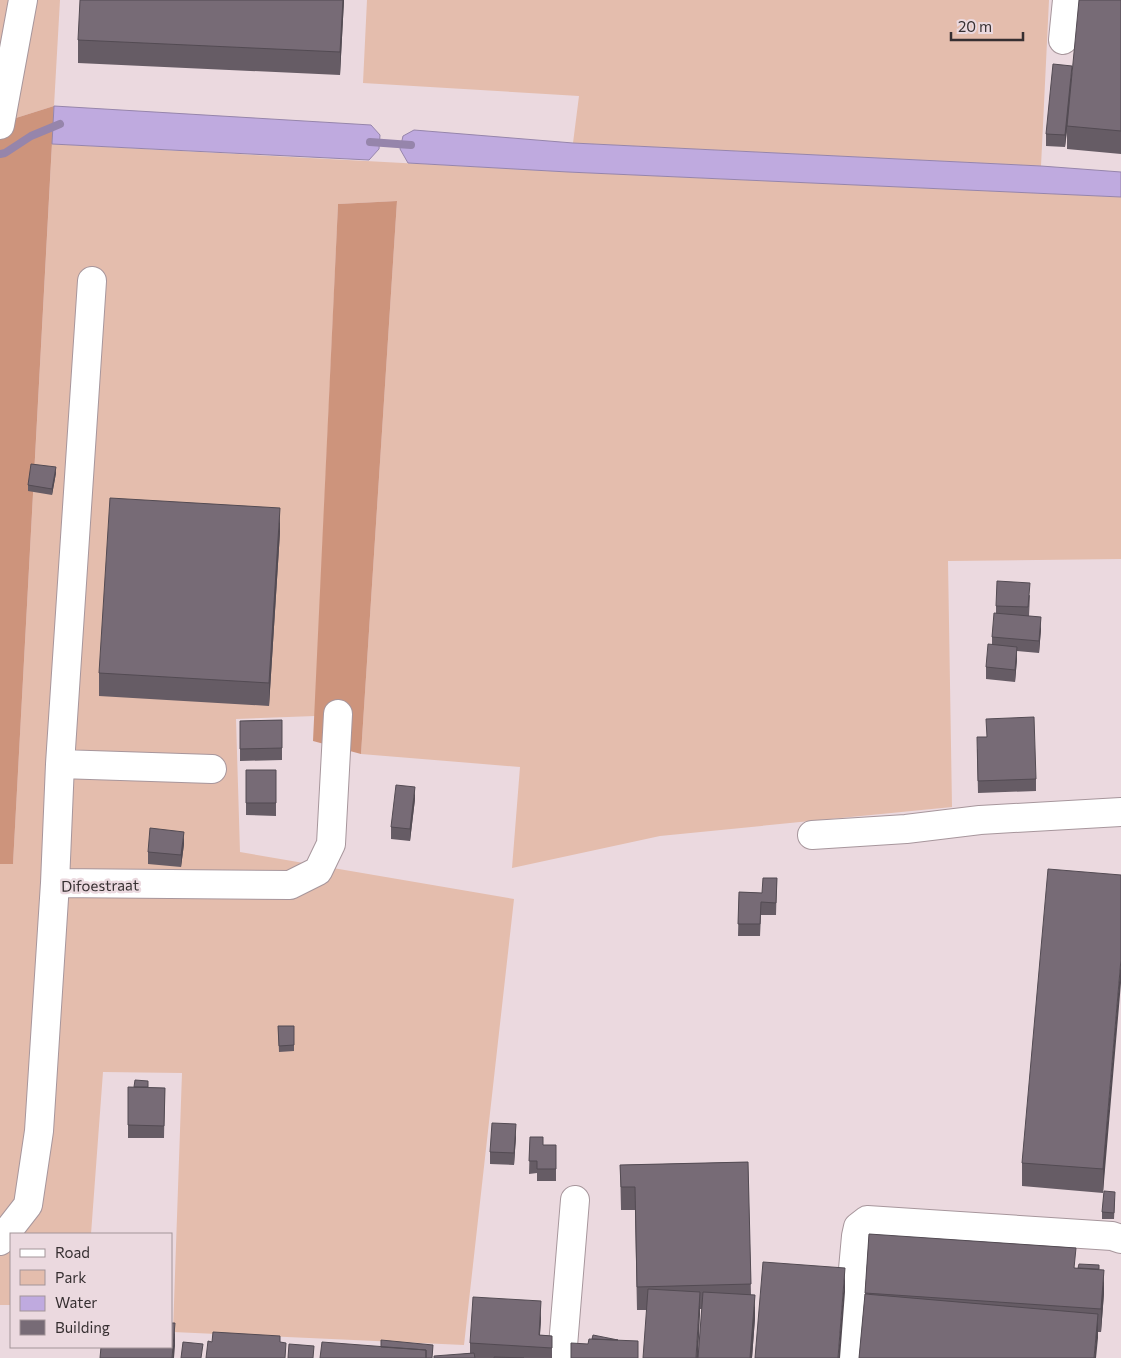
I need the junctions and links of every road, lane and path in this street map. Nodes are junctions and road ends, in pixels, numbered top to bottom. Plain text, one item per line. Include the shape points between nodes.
1 (23, 0) edge
2 (1067, 0) edge
3 (1063, 40) dead end
4 (0, 125) edge
5 (92, 281) dead end
6 (338, 714) dead end
7 (60, 764) junction
8 (212, 769) dead end
9 (1121, 812) edge
10 (812, 835) dead end
11 (55, 883) junction
12 (575, 1200) dead end
13 (1121, 1238) edge
14 (0, 1241) edge
15 (562, 1358) edge
16 (845, 1358) edge

1 - 4 street
2 - 3 street
5 - 7 street
6 - 11 street, Difoestraat via 331,844 318,872 290,886
7 - 8 street
7 - 11 street
9 - 10 street
11 - 14 street, Difoestraat via 39,1130 28,1205
12 - 15 street
13 - 16 street via 867,1220 858,1226 856,1236

